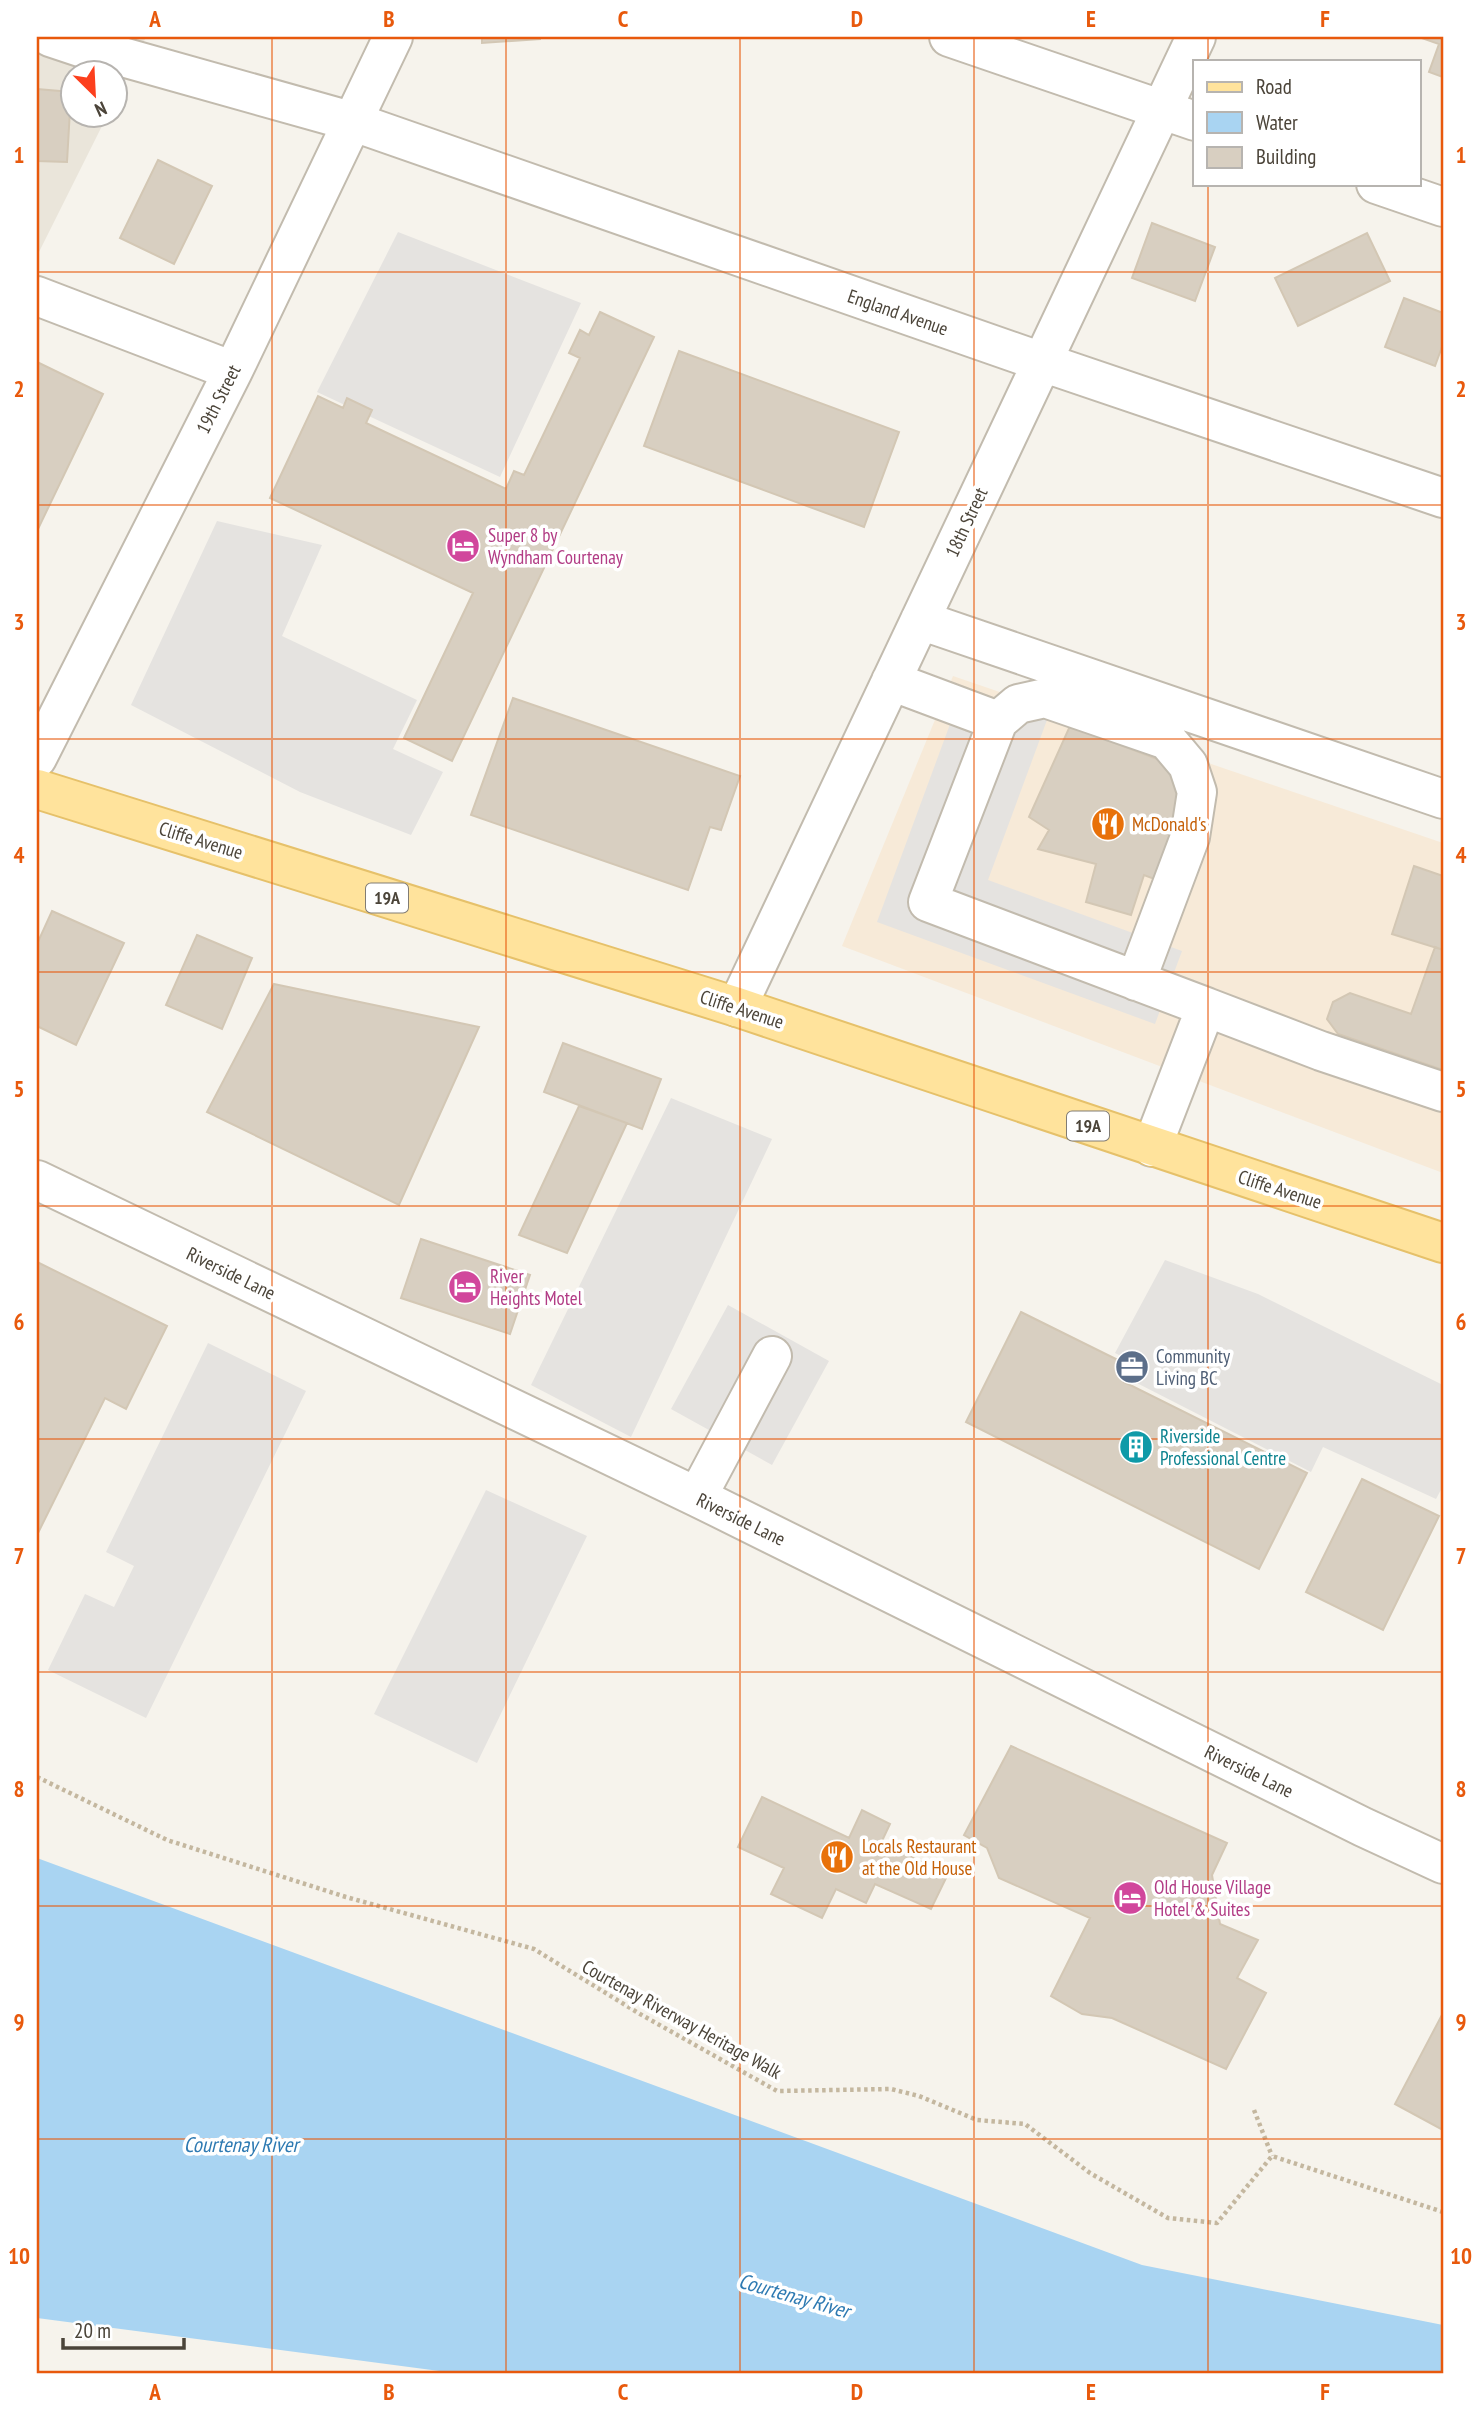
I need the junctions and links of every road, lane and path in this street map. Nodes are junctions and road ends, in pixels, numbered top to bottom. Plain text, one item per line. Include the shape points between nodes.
1 (50, 37) edge
2 (393, 37) edge
3 (949, 37) edge
4 (1196, 37) edge
5 (118, 48) edge
6 (1178, 115) edge
7 (354, 122) junction
8 (1382, 186) edge
9 (1443, 207) edge
10 (37, 296) edge
11 (1042, 362) junction
12 (233, 371) junction
13 (1443, 498) edge
14 (920, 620) junction
15 (891, 681) junction
16 (998, 721) junction
17 (37, 758) edge
18 (37, 789) edge
19 (1443, 799) edge
20 (1136, 981) junction
21 (737, 1007) junction
22 (1206, 1007) junction
23 (1443, 1092) edge
24 (1152, 1147) junction
25 (37, 1180) edge
26 (1442, 1243) edge
27 (772, 1356) dead end
28 (697, 1497) junction
29 (37, 1777) edge
30 (1443, 1864) edge
31 (1254, 2110) dead end
32 (1272, 2156) junction
33 (1443, 2213) edge

1 - 5 street, England Avenue
2 - 7 street, 19th Street
3 - 6 street
4 - 6 street, 18th Street
5 - 7 street, England Avenue via 119,55
6 - 11 street, 18th Street
7 - 11 street, England Avenue
7 - 12 street, 19th Street
8 - 9 street
10 - 12 street
11 - 13 street, England Avenue
11 - 14 street, 18th Street
12 - 17 street, 19th Street
14 - 15 street, 18th Street
14 - 19 street
15 - 16 street
15 - 21 street, 18th Street
16 - 20 street via 928,902
16 - 20 street via 1018,704 1045,698 1167,740 1188,765 1197,792 1190,837
18 - 21 main road, Cliffe Avenue / 19A
20 - 22 street
21 - 24 main road, Cliffe Avenue / 19A
22 - 23 street
22 - 24 street
24 - 26 main road, Cliffe Avenue / 19A
25 - 28 street, Riverside Lane
27 - 28 street
28 - 30 street, Riverside Lane
29 - 32 path, Courtenay Riverway Heritage Walk via 167,1840 534,1949 777,2091 891,2089 977,2120 1025,2124 1090,2173 1168,2218 1217,2223
31 - 32 path
32 - 33 path

